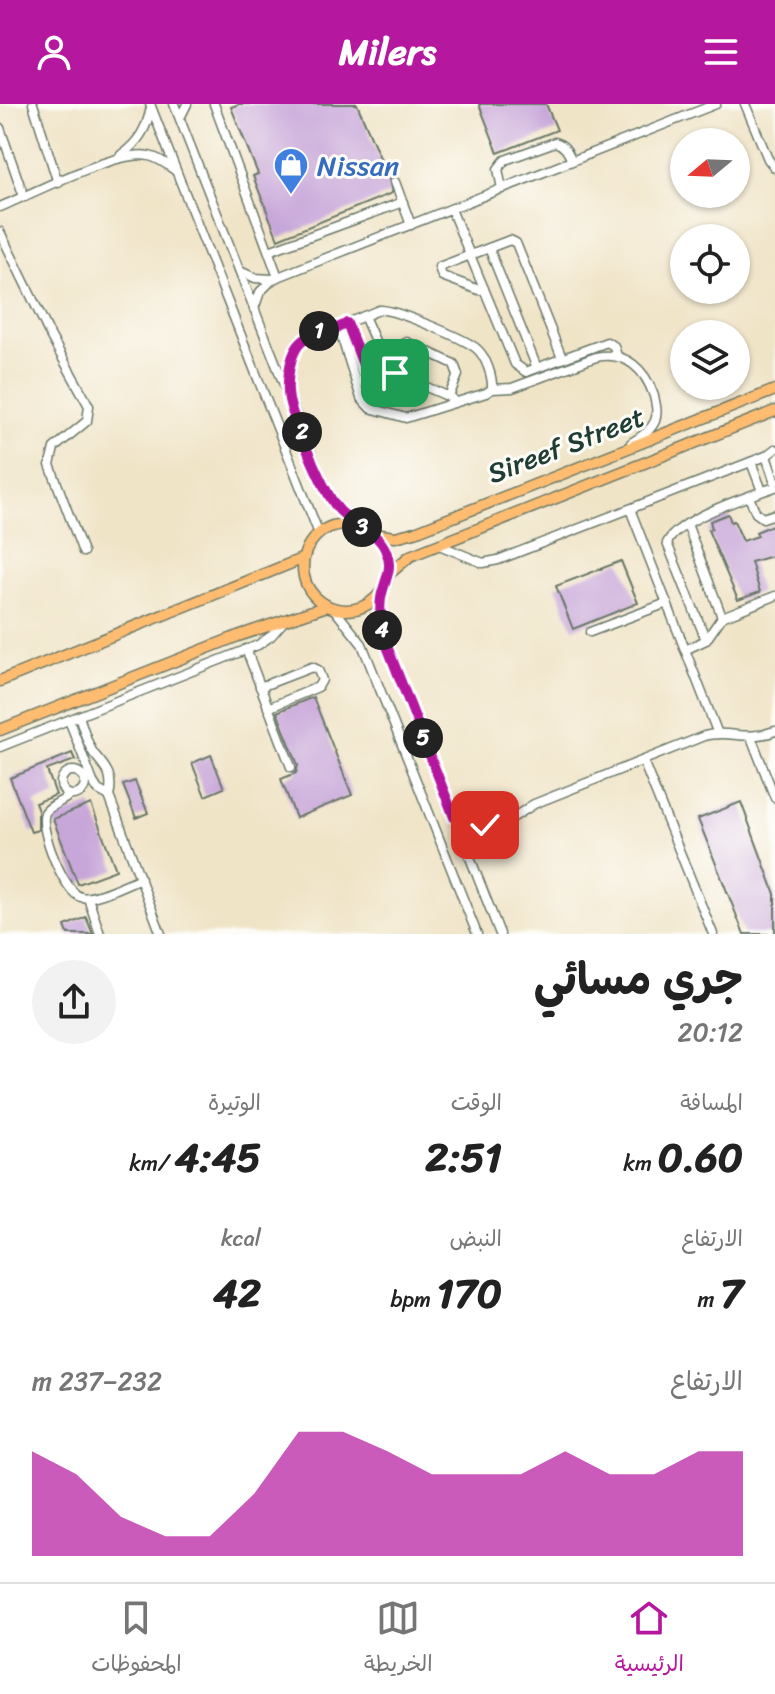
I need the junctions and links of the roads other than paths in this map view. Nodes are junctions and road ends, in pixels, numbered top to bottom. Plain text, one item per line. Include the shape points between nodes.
1 (33, 104) edge
2 (174, 104) edge
3 (187, 104) edge
4 (214, 104) edge
5 (716, 104) edge
6 (745, 104) edge
7 (150, 105) edge
8 (180, 119) junction
9 (0, 128) edge
10 (118, 158) junction
11 (572, 161) junction
12 (775, 168) edge
13 (176, 171) junction
14 (395, 182) dead end
15 (58, 183) junction
16 (502, 189) junction
17 (24, 197) junction
18 (403, 202) junction
19 (0, 207) edge
20 (451, 209) junction
21 (411, 225) junction
22 (0, 232) edge
23 (489, 248) junction
24 (269, 251) junction
25 (470, 255) junction
26 (239, 271) junction
27 (276, 278) junction
28 (484, 289) junction
29 (254, 309) junction
30 (364, 316) junction
31 (344, 325) junction
32 (617, 356) junction
33 (562, 358) junction
34 (537, 368) junction
35 (368, 378) junction
36 (356, 383) junction
37 (492, 389) junction
38 (775, 390) edge
39 (449, 396) junction
40 (289, 398) junction
41 (460, 401) junction
42 (775, 411) edge
43 (775, 449) edge
44 (621, 450) junction
45 (766, 456) junction
46 (751, 462) junction
47 (775, 484) edge
48 (762, 491) junction
49 (749, 497) junction
50 (630, 509) junction
51 (775, 514) edge
52 (687, 524) junction
53 (361, 527) junction
54 (319, 534) junction
55 (374, 534) junction
56 (438, 544) junction
57 (83, 552) dead end
58 (304, 558) junction
59 (389, 574) junction
60 (382, 591) junction
61 (775, 596) edge
62 (667, 603) junction
63 (331, 608) junction
64 (722, 617) junction
65 (286, 618) junction
66 (590, 632) dead end
67 (706, 640) junction
68 (246, 649) junction
69 (685, 650) junction
70 (0, 681) edge
71 (260, 687) junction
72 (268, 708) junction
73 (79, 716) junction
74 (69, 720) junction
75 (0, 730) edge
76 (775, 731) edge
77 (718, 734) junction
78 (751, 737) junction
79 (0, 747) edge
80 (102, 761) junction
81 (643, 761) junction
82 (291, 767) dead end
83 (109, 776) junction
84 (87, 777) junction
85 (70, 795) junction
86 (109, 796) junction
87 (775, 798) edge
88 (454, 817) junction
89 (141, 878) junction
90 (88, 898) junction
91 (100, 934) edge
92 (161, 934) edge
93 (477, 934) edge
94 (500, 934) edge
95 (713, 934) edge

1 - 15 street
2 - 8 street
3 - 8 street
4 - 24 street
5 - 11 street
6 - 12 street
7 - 10 street via 141,136
7 - 13 street
8 - 26 street
9 - 17 street
10 - 13 street via 149,156
10 - 15 street
11 - 16 street
11 - 16 street via 567,149 555,142 505,160 498,169
13 - 54 street
14 - 18 street
15 - 17 street
16 - 20 street
17 - 19 street
18 - 21 street
18 - 24 street
20 - 21 street
20 - 25 street
21 - 27 street
22 - 57 street via 89,406 87,421 54,448 50,465
23 - 25 street
23 - 33 street via 510,240 516,243
23 - 34 street
24 - 27 street
25 - 28 street
25 - 28 street via 439,271
26 - 27 street
26 - 29 street
27 - 29 street via 260,292
28 - 34 street via 515,364 526,372
29 - 40 street
30 - 31 street
30 - 37 street via 389,310 473,346 483,358
30 - 39 street via 384,361 392,361 407,342 454,364 458,375
31 - 35 street
31 - 36 street via 341,341
31 - 40 street via 310,335 297,347 290,365
32 - 33 street via 607,342
32 - 37 street via 596,357 512,388
32 - 44 street via 642,373 657,408 648,431
33 - 34 street
35 - 36 street
35 - 39 street via 395,373
36 - 41 street via 368,406 402,418
37 - 41 street
38 - 44 main road, Sireef Street
39 - 41 street
40 - 53 street via 328,495
42 - 56 main road, Sireef Street
43 - 45 street
44 - 55 main road, Sireef Street via 405,535
45 - 46 street
45 - 47 street
46 - 48 street
46 - 50 street
47 - 48 street
48 - 49 street
49 - 51 street via 763,518
49 - 52 street
50 - 56 street via 483,563
50 - 62 street
52 - 64 street
52 - 67 street via 667,543
53 - 54 main road via 339,525
53 - 55 main road
54 - 58 main road
55 - 59 main road via 388,556
56 - 59 main road, Sireef Street via 410,556
58 - 63 main road via 310,591
58 - 70 main road
59 - 60 main road
60 - 63 main road via 361,608
60 - 88 street via 385,641
61 - 64 street
62 - 66 street
62 - 69 street
63 - 65 main road
63 - 93 street via 362,644
64 - 67 street
65 - 68 street via 271,636
65 - 75 main road
67 - 69 street
68 - 71 street
68 - 73 street
69 - 77 street
71 - 72 street
71 - 72 street via 312,667 322,680 318,687
72 - 82 street
73 - 74 street
73 - 80 street via 93,753
74 - 79 street
74 - 84 street
76 - 78 street
77 - 78 street
77 - 81 street
78 - 87 street
80 - 83 street
80 - 84 street
81 - 88 street via 494,825
81 - 95 street
83 - 84 street
83 - 86 street
84 - 85 street via 82,792
84 - 85 street via 70,771 64,775 62,787
84 - 86 street
85 - 90 street via 47,810 44,819 68,888
86 - 89 street
88 - 94 street
89 - 90 street
89 - 92 street
90 - 91 street

